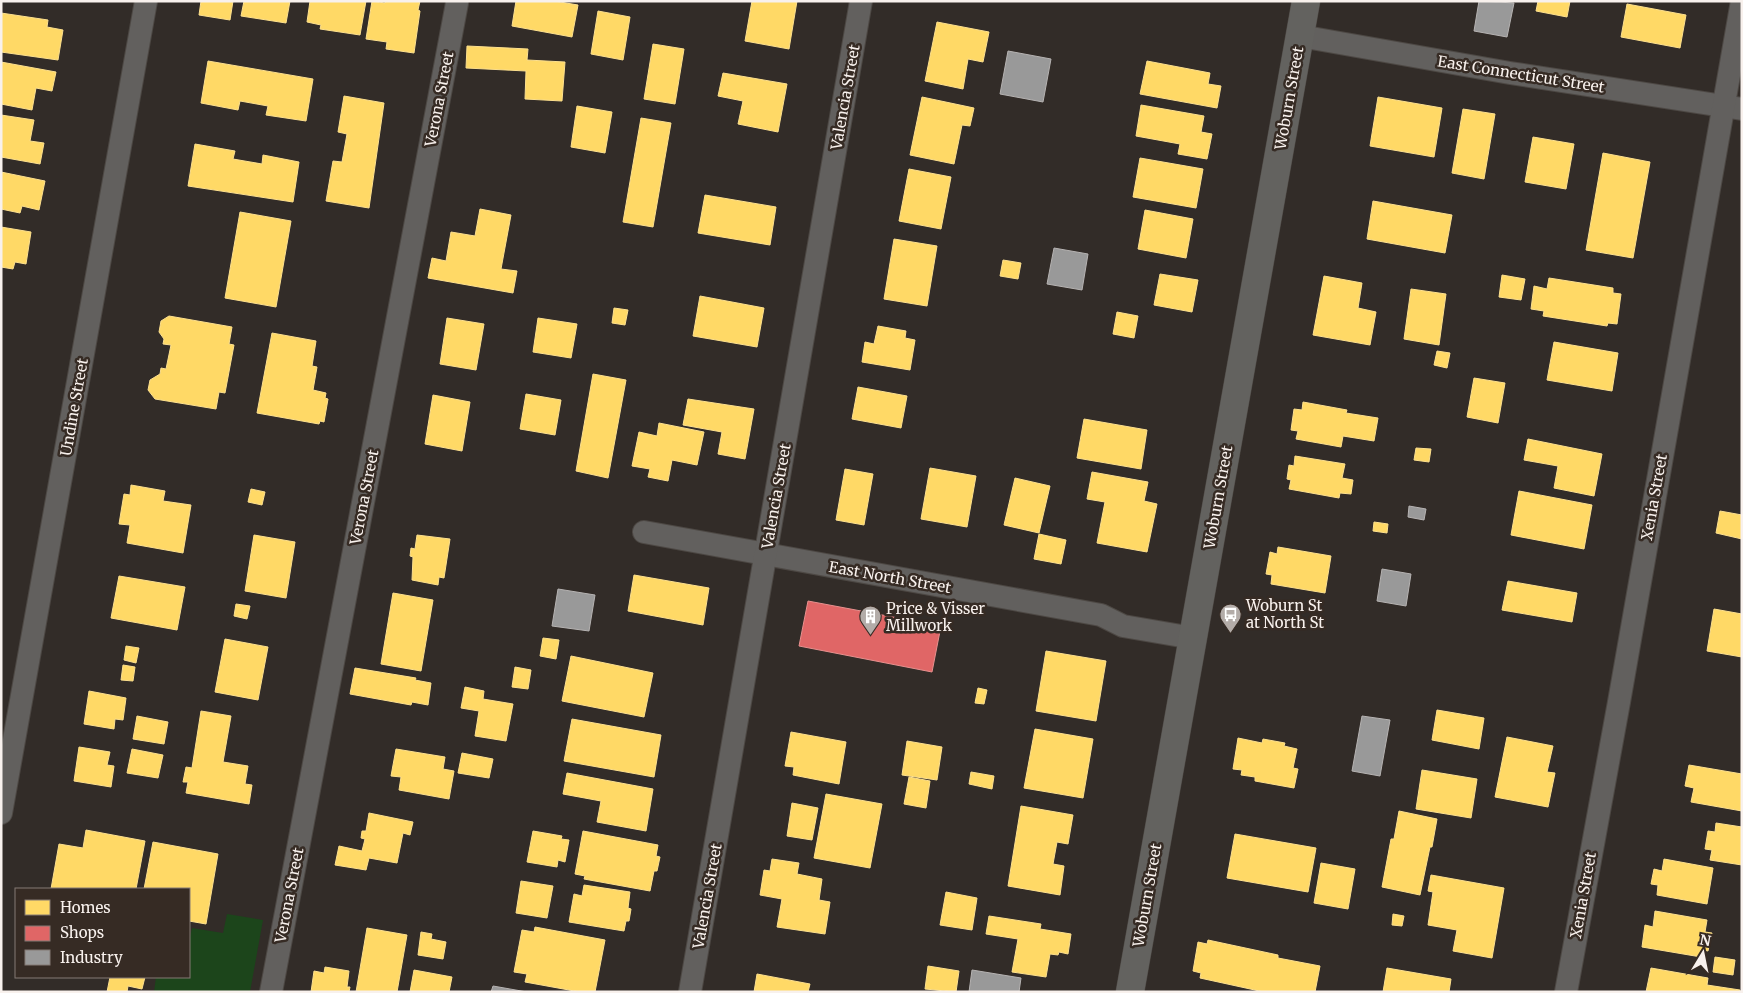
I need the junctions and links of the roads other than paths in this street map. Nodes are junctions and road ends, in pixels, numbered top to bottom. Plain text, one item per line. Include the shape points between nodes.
1 (146, 1) edge
2 (861, 1) edge
3 (1306, 1) edge
4 (1742, 1) edge
5 (457, 3) dead end
6 (1300, 36) junction
7 (1732, 107) edge
8 (644, 532) dead end
9 (766, 554) junction
10 (1193, 638) junction
11 (1, 813) edge
12 (271, 992) edge
13 (690, 992) edge
14 (1130, 992) edge
15 (1566, 992) edge

1 - 11 street, Undine Street
2 - 9 street, Valencia Street
3 - 6 main road, Woburn Street
4 - 7 street, Xenia Street
5 - 12 street, Verona Street
6 - 7 street, East Connecticut Street
6 - 10 main road, Woburn Street
7 - 15 street, Xenia Street
8 - 9 street, East North Street
9 - 10 street, East North Street via 1101,615 1123,626
9 - 13 street, Valencia Street
10 - 14 main road, Woburn Street

